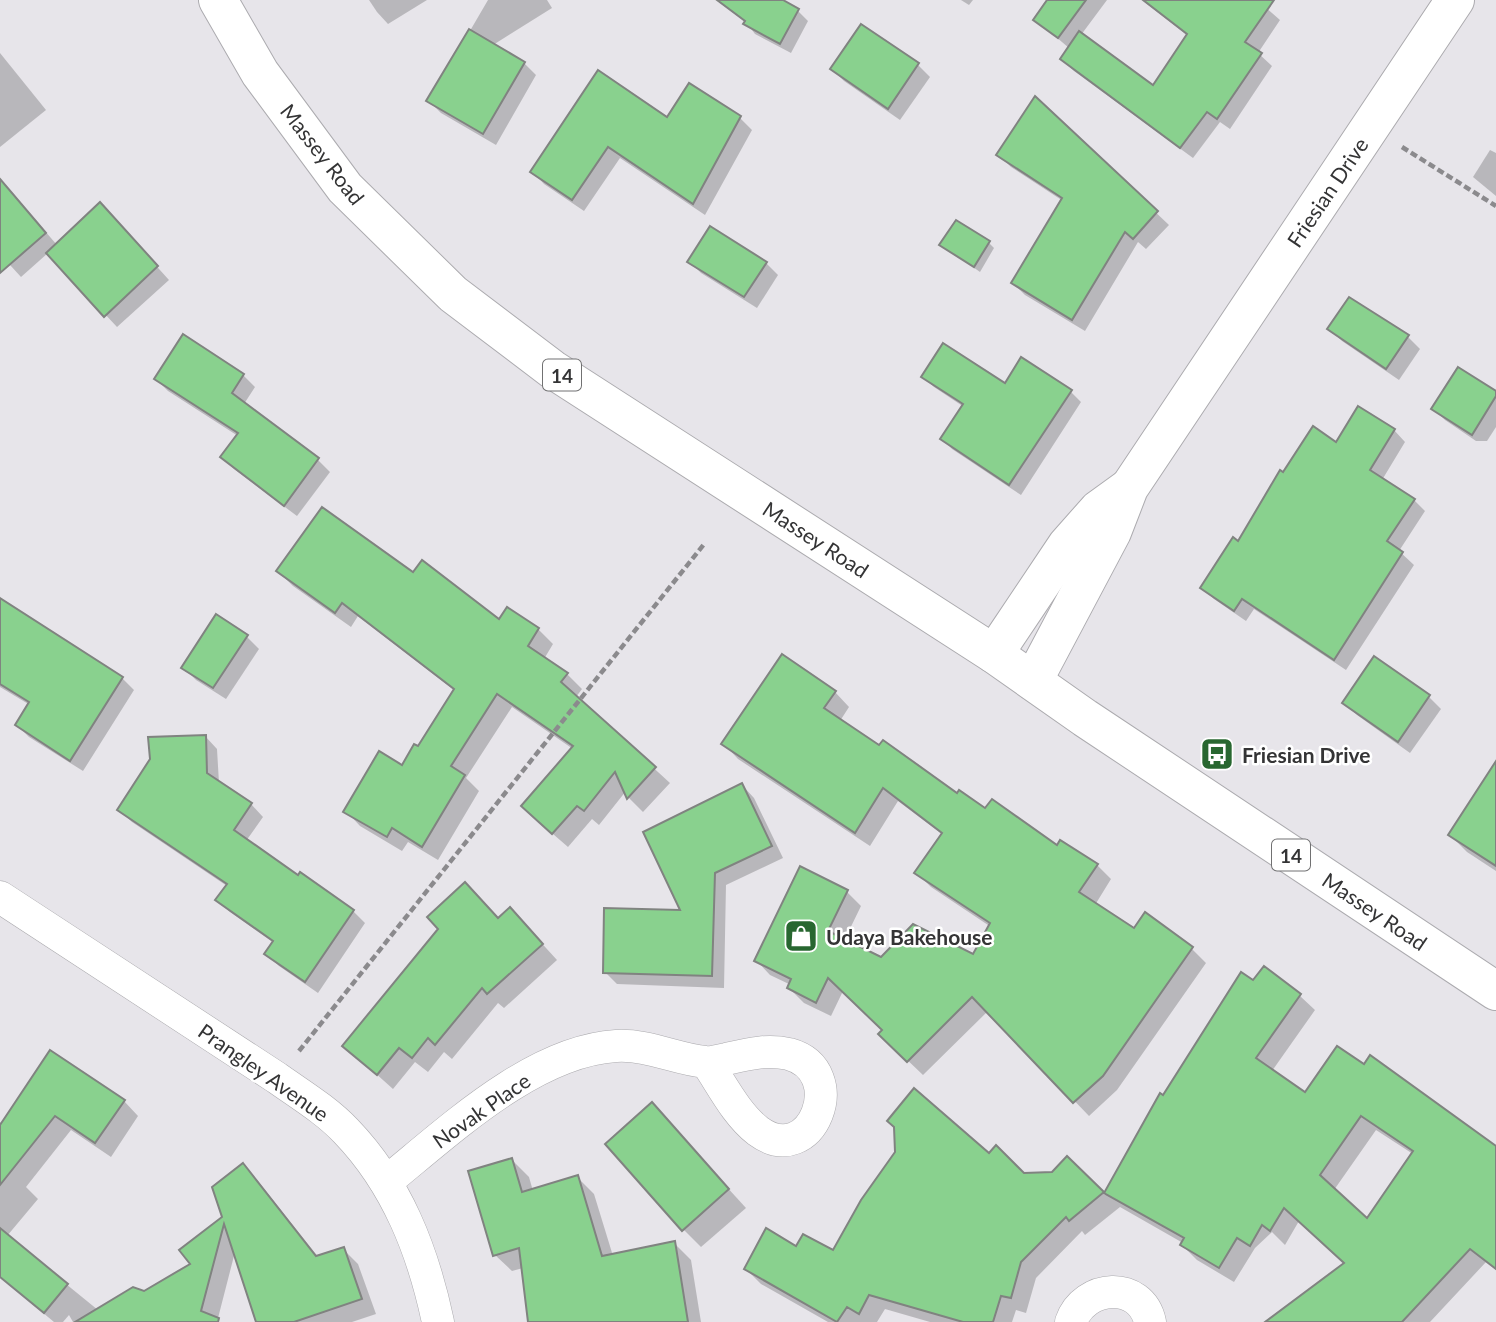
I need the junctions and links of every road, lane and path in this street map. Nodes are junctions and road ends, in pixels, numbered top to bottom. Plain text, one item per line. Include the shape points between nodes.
1 (218, 0) edge
2 (1453, 1) edge
3 (1371, 128) junction
4 (1496, 206) edge
5 (1129, 488) junction
6 (705, 543) dead end
7 (994, 654) junction
8 (1033, 681) junction
9 (0, 897) edge
10 (1496, 991) edge
11 (707, 1063) dead end
12 (277, 1078) junction
13 (386, 1181) junction
14 (438, 1322) edge
15 (1071, 1322) edge
16 (1150, 1322) edge

1 - 7 main road, Massey Road / 14 via 260,73 345,188 453,294 552,369
2 - 3 main road, Friesian Drive
3 - 4 path
3 - 5 main road, Friesian Drive
5 - 7 main road, Friesian Drive via 1098,510 1067,545
5 - 8 main road, Friesian Drive via 1112,532
6 - 12 path
7 - 8 main road, Massey Road / 14
8 - 10 main road, Massey Road / 14
9 - 12 street, Prangley Avenue
11 - 13 street, Novak Place via 618,1046 577,1053 522,1078
12 - 13 street, Prangley Avenue via 345,1130
13 - 14 street, Prangley Avenue via 421,1256
15 - 16 street via 1084,1301 1108,1292 1131,1297

